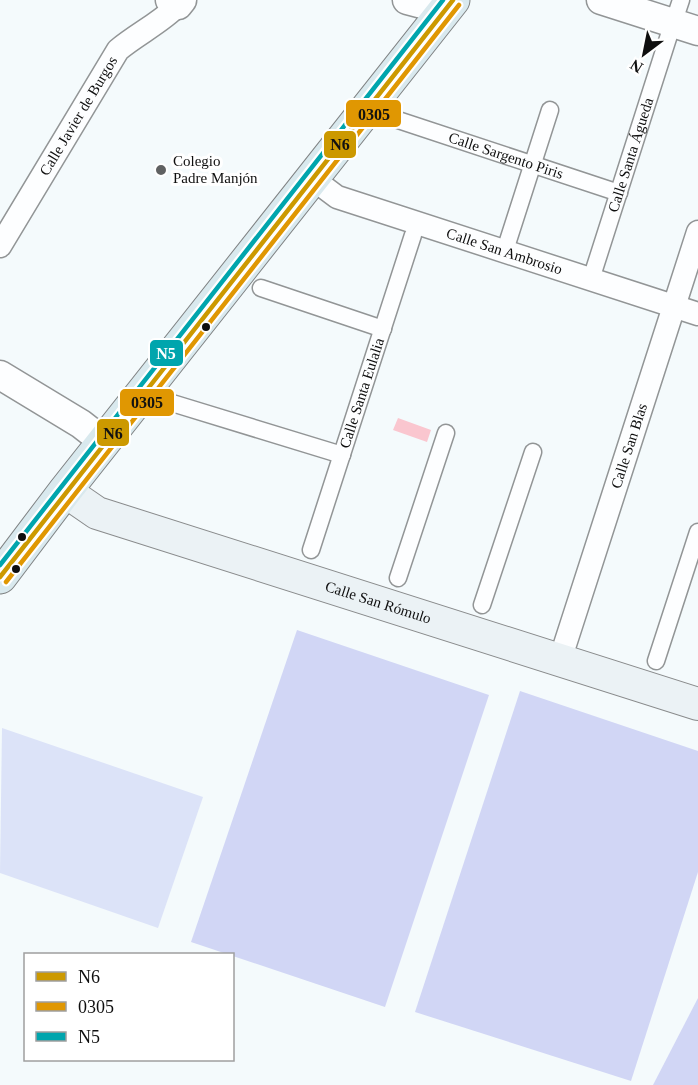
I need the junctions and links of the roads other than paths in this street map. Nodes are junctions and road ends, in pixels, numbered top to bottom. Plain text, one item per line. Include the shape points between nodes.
1 (601, 0) edge
2 (408, 1) edge
3 (177, 2) edge
4 (449, 5) edge
5 (685, 15) edge
6 (669, 35) dead end
7 (423, 38) junction
8 (550, 110) dead end
9 (393, 118) dead end
10 (533, 164) junction
11 (314, 179) junction
12 (619, 193) junction
13 (698, 232) edge
14 (413, 235) dead end
15 (507, 244) dead end
16 (0, 246) edge
17 (593, 273) dead end
18 (261, 288) dead end
19 (674, 306) junction
20 (698, 314) edge
21 (383, 329) junction
22 (0, 375) edge
23 (172, 403) dead end
24 (446, 433) dead end
25 (104, 442) junction
26 (533, 452) dead end
27 (342, 455) junction
28 (65, 491) junction
29 (698, 532) edge
30 (311, 550) dead end
31 (0, 577) edge
32 (398, 578) dead end
33 (482, 605) dead end
34 (561, 660) junction
35 (656, 661) dead end
36 (698, 704) edge

1 - 5 street
2 - 4 street
2 - 7 street
3 - 16 street, Calle Javier de Burgos via 170,14 138,32 118,50
4 - 7 main road
6 - 12 street, Calle Santa Águeda
7 - 11 main road
8 - 10 street
9 - 10 street, Calle Sargento Piris
10 - 12 street, Calle Sargento Piris
10 - 15 street
11 - 19 street, Calle San Ambrosio via 337,197
11 - 25 main road
12 - 17 street, Calle Santa Águeda
13 - 19 street, Calle San Blas
14 - 21 street, Calle Santa Eulalia
18 - 21 street
19 - 20 street, Calle San Ambrosio
19 - 34 street, Calle San Blas
21 - 27 street, Calle Santa Eulalia
22 - 25 street
23 - 27 street
24 - 32 street
25 - 28 main road
26 - 33 street
27 - 30 street, Calle Santa Eulalia
28 - 31 main road
28 - 34 main road, Calle San Rómulo via 97,513
29 - 35 street
34 - 36 main road, Calle San Rómulo

